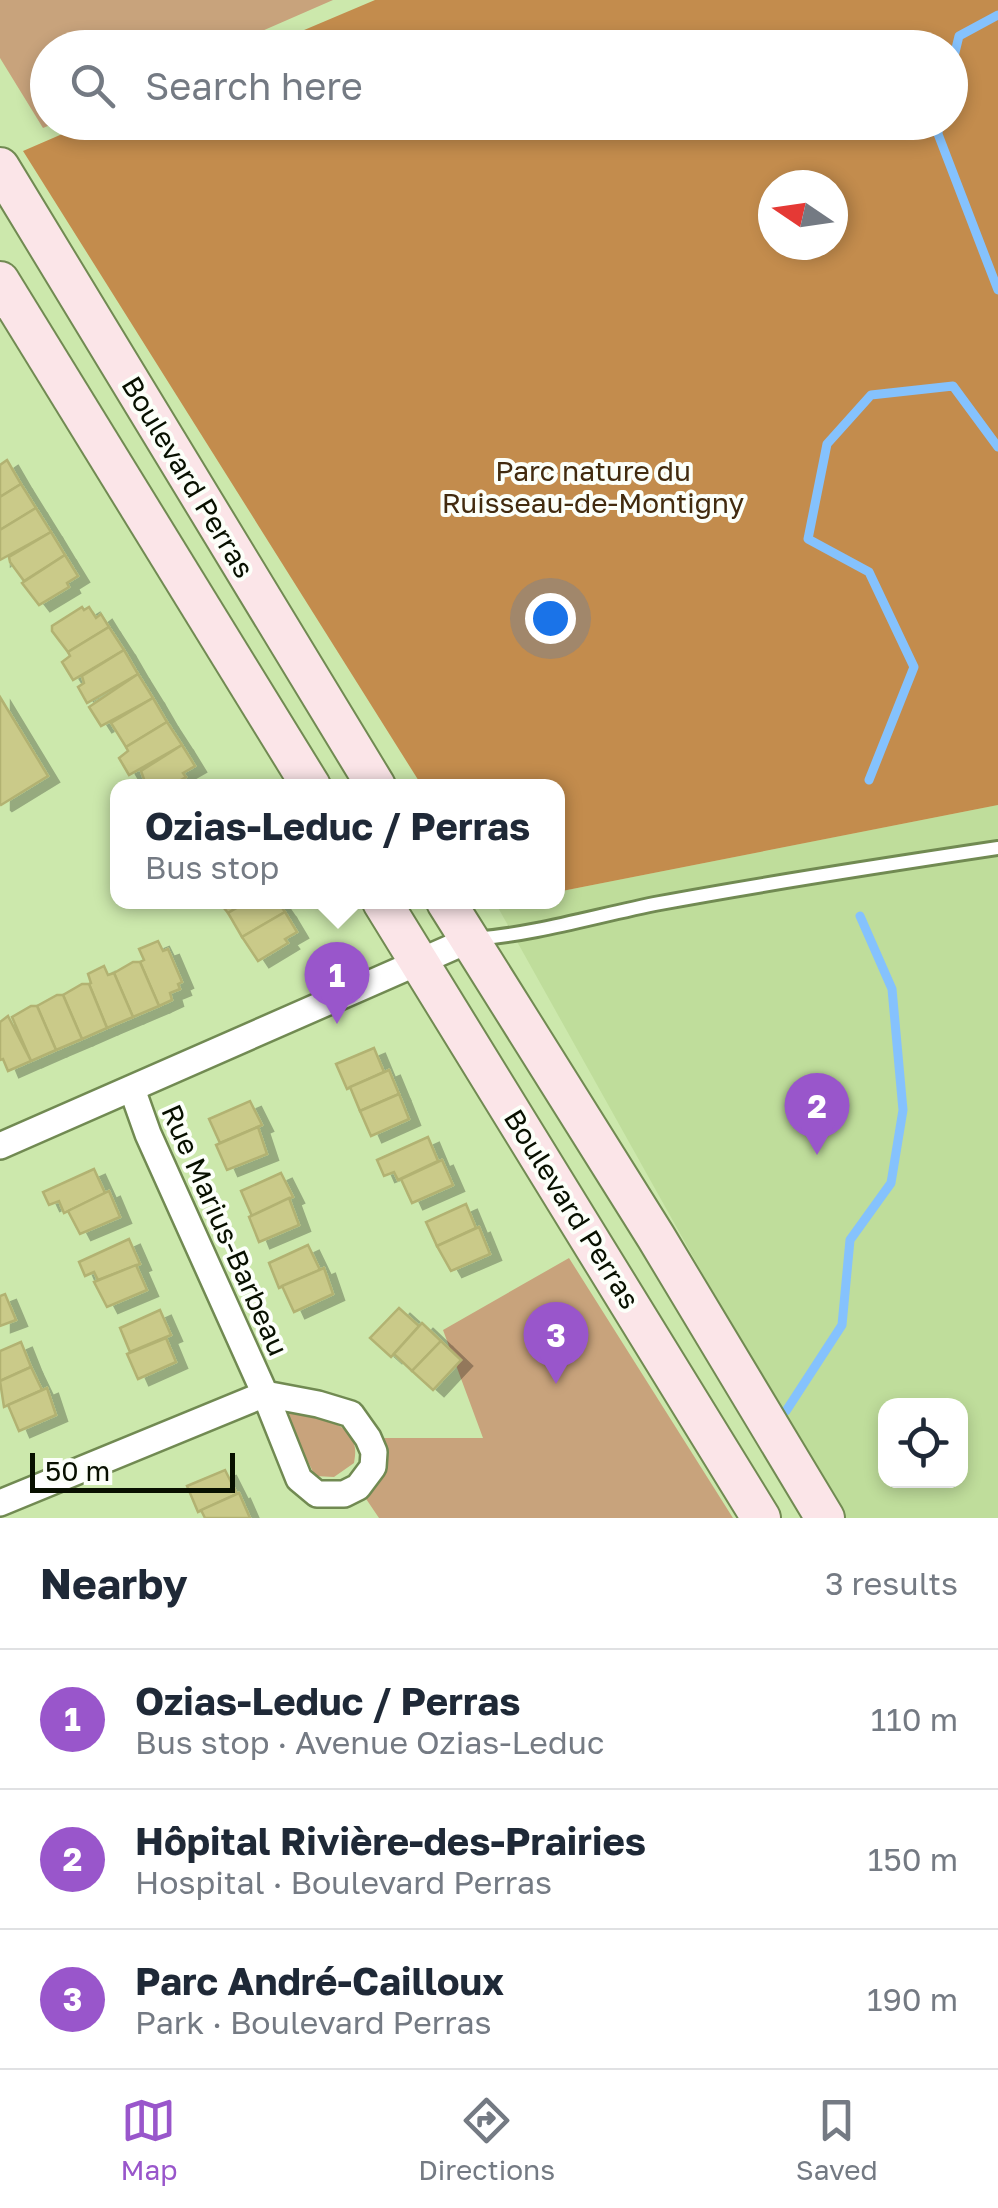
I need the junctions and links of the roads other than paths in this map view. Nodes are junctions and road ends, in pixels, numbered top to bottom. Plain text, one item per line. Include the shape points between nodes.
1 (0, 167) edge
2 (0, 281) edge
3 (308, 779) edge
4 (372, 779) edge
5 (998, 848) edge
6 (387, 909) edge
7 (450, 909) edge
8 (468, 940) junction
9 (420, 960) junction
10 (132, 1089) junction
11 (0, 1146) edge
12 (265, 1394) junction
13 (0, 1503) edge
14 (761, 1518) edge
15 (824, 1518) edge

1 - 4 main road, Boulevard Perras
2 - 3 main road, Boulevard Perras
5 - 8 lane via 804,876
6 - 9 main road, Boulevard Perras
7 - 8 main road, Boulevard Perras
8 - 9 street
8 - 15 main road, Boulevard Perras
9 - 10 street
9 - 14 main road, Boulevard Perras
10 - 11 street
10 - 12 street, Rue Marius-Barbeau
12 - 12 street, Rue Marius-Barbeau via 308,1490 330,1496 358,1487 373,1467 374,1452 350,1414
12 - 13 street

